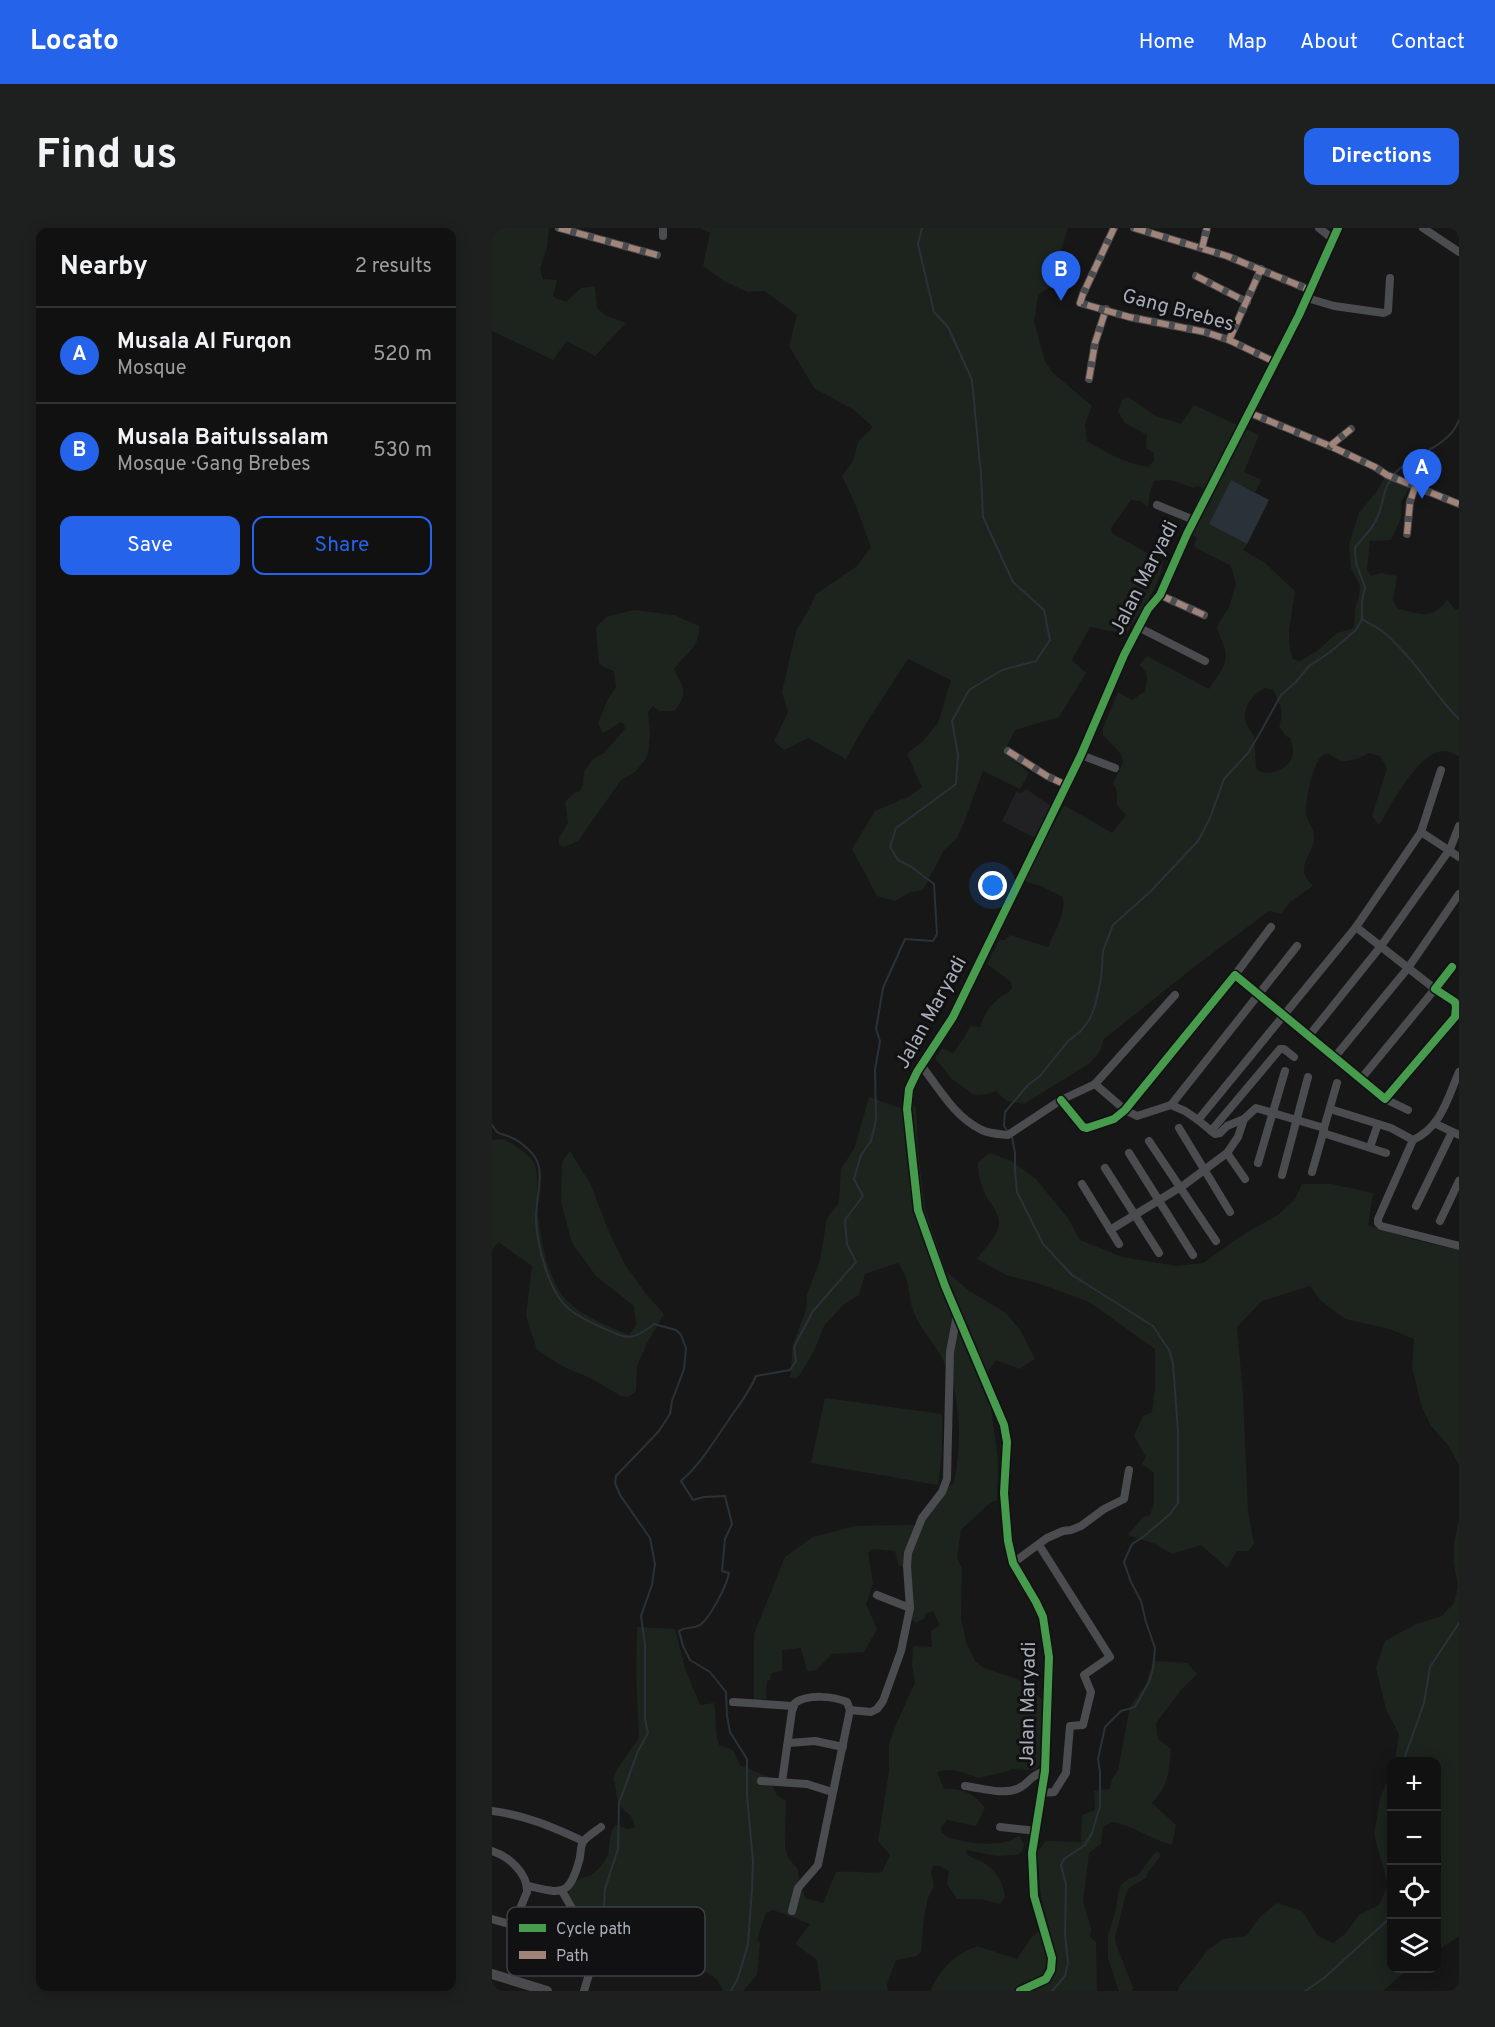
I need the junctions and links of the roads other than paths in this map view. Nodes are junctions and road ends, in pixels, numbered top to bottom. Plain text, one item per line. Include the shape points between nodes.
1 (559, 228) edge
2 (1114, 228) edge
3 (1134, 228) edge
4 (1206, 228) edge
5 (1319, 228) edge
6 (1338, 228) edge
7 (1423, 228) edge
8 (590, 232) edge
9 (1333, 239) junction
10 (1202, 248) junction
11 (1459, 252) edge
12 (657, 255) dead end
13 (1261, 268) junction
14 (1196, 276) dead end
15 (1390, 278) dead end
16 (1308, 295) junction
17 (1247, 302) junction
18 (1106, 309) junction
19 (1229, 339) junction
20 (1275, 362) junction
21 (1089, 379) dead end
22 (1250, 412) junction
23 (1351, 429) dead end
24 (1330, 446) junction
25 (1415, 487) junction
26 (1459, 504) edge
27 (1157, 505) dead end
28 (1194, 520) junction
29 (1407, 534) dead end
30 (1160, 595) junction
31 (1204, 615) dead end
32 (1138, 627) junction
33 (1205, 661) dead end
34 (1008, 751) dead end
35 (1081, 755) junction
36 (1115, 768) dead end
37 (1442, 770) dead end
38 (1066, 785) junction
39 (1459, 826) edge
40 (1421, 832) junction
41 (1450, 849) junction
42 (1459, 857) edge
43 (1459, 894) edge
44 (1271, 927) dead end
45 (1356, 927) junction
46 (1297, 946) dead end
47 (1381, 946) junction
48 (1452, 967) dead end
49 (1408, 968) junction
50 (1235, 975) junction
51 (1435, 989) junction
52 (1175, 995) dead end
53 (1259, 995) junction
54 (1284, 1015) junction
55 (1308, 1037) junction
56 (1294, 1057) dead end
57 (1334, 1058) junction
58 (921, 1065) junction
59 (1285, 1071) dead end
60 (1459, 1072) edge
61 (1308, 1077) dead end
62 (1359, 1080) junction
63 (1337, 1083) dead end
64 (1095, 1084) junction
65 (1385, 1099) junction
66 (1061, 1100) junction
67 (1171, 1105) junction
68 (1330, 1109) junction
69 (1125, 1110) junction
70 (1408, 1110) dead end
71 (1274, 1113) junction
72 (1244, 1119) junction
73 (1198, 1120) junction
74 (1296, 1121) junction
75 (1378, 1124) junction
76 (1436, 1124) junction
77 (1179, 1128) dead end
78 (1211, 1131) junction
79 (1324, 1131) junction
80 (1456, 1134) edge
81 (1413, 1140) junction
82 (1149, 1141) dead end
83 (1370, 1147) junction
84 (1129, 1153) dead end
85 (1227, 1153) junction
86 (1386, 1153) dead end
87 (1258, 1163) dead end
88 (1105, 1168) dead end
89 (1204, 1170) junction
90 (1312, 1172) dead end
91 (1282, 1175) dead end
92 (1245, 1179) dead end
93 (1459, 1182) edge
94 (1082, 1184) dead end
95 (1180, 1188) junction
96 (1158, 1201) junction
97 (1416, 1206) dead end
98 (1230, 1212) dead end
99 (1135, 1216) junction
100 (1440, 1221) dead end
101 (1110, 1230) junction
102 (1216, 1241) dead end
103 (1119, 1244) dead end
104 (1459, 1246) edge
105 (1159, 1253) dead end
106 (1193, 1255) dead end
107 (957, 1314) junction
108 (1129, 1470) dead end
109 (1039, 1545) junction
110 (1013, 1563) junction
111 (877, 1595) dead end
112 (910, 1608) junction
113 (732, 1702) dead end
114 (793, 1706) junction
115 (850, 1710) junction
116 (789, 1743) junction
117 (843, 1746) junction
118 (1045, 1771) junction
119 (761, 1781) dead end
120 (782, 1782) junction
121 (965, 1786) dead end
122 (832, 1792) junction
123 (1042, 1793) junction
124 (492, 1811) edge
125 (601, 1827) dead end
126 (1000, 1827) dead end
127 (1037, 1831) junction
128 (583, 1841) junction
129 (492, 1851) edge
130 (528, 1886) junction
131 (562, 1891) junction
132 (521, 1907) edge
133 (571, 1907) edge
134 (792, 1911) dead end
135 (492, 1919) edge
136 (507, 1923) edge
137 (492, 1974) edge
138 (588, 1976) edge
139 (547, 1991) edge
140 (584, 1991) edge
141 (1020, 1991) edge

1 - 8 street
2 - 18 street, Gang Brebes via 1080,302
3 - 10 street
4 - 10 street
5 - 9 street
6 - 9 street, Jalan Maryadi
7 - 11 street
8 - 12 street
9 - 16 street, Jalan Maryadi
10 - 13 street
13 - 16 street
13 - 17 street
14 - 17 street
15 - 16 street via 1390,301 1384,313 1334,306
16 - 20 street, Jalan Maryadi
17 - 19 street
18 - 19 street, Gang Brebes
18 - 21 street, Gang Brebes
19 - 20 street, Gang Brebes
20 - 22 street, Jalan Maryadi
22 - 24 street
22 - 28 street, Jalan Maryadi
23 - 24 street
24 - 25 street
25 - 26 street
25 - 29 street
27 - 28 street
28 - 30 street, Jalan Maryadi
30 - 31 street
30 - 32 street, Jalan Maryadi
32 - 33 street, Jalan Maryadi
32 - 35 street, Jalan Maryadi
34 - 38 street
35 - 36 street
35 - 38 street, Jalan Maryadi
37 - 40 street
38 - 58 street, Jalan Maryadi via 953,1017
39 - 41 street
40 - 41 street
40 - 45 street
41 - 42 street
41 - 47 street
43 - 49 street
44 - 50 street
45 - 47 street
45 - 54 street
46 - 53 street
47 - 49 street
47 - 55 street
48 - 51 street
49 - 51 street
49 - 57 street
50 - 53 street
50 - 69 street
51 - 62 street
51 - 65 street via 1455,1002 1455,1017
52 - 64 street
53 - 54 street
53 - 67 street
54 - 55 street
54 - 73 street
55 - 57 street
56 - 78 street via 1280,1049
57 - 62 street
58 - 66 street via 943,1095 973,1124 989,1132 1011,1134
58 - 107 street, Jalan Maryadi via 907,1102 916,1203
59 - 71 street
60 - 76 street
61 - 74 street
62 - 65 street
63 - 68 street
64 - 66 street
64 - 69 street
65 - 70 street
66 - 69 street via 1087,1128 1114,1119
67 - 69 street via 1137,1116
67 - 73 street
68 - 75 street
68 - 79 street
71 - 72 street via 1256,1108
71 - 74 street
71 - 87 street
72 - 78 street via 1220,1133
72 - 85 street
73 - 78 street
74 - 79 street
74 - 91 street
75 - 81 street
75 - 83 street
76 - 80 street
76 - 81 street
77 - 89 street
79 - 83 street
79 - 90 street
80 - 97 street
81 - 104 street via 1378,1223
82 - 95 street
83 - 86 street
84 - 96 street
85 - 89 street
85 - 92 street
88 - 99 street
89 - 95 street
89 - 98 street
93 - 100 street
94 - 101 street
95 - 96 street
95 - 102 street
96 - 99 street
96 - 106 street
99 - 101 street
99 - 105 street
101 - 103 street
107 - 110 street, Jalan Maryadi via 1004,1425 1006,1528
107 - 112 street via 950,1352 947,1479 922,1518 908,1553
108 - 109 street via 1124,1498 1081,1526 1056,1533
109 - 110 street
109 - 123 street via 1110,1657 1084,1674 1091,1692 1083,1725 1071,1726 1066,1773 1054,1792
110 - 118 street, Jalan Maryadi via 1043,1617 1047,1638
111 - 112 street
112 - 115 street via 902,1651 880,1705 871,1712
113 - 114 street
114 - 115 street via 800,1700 828,1697 847,1702
114 - 116 street
115 - 117 street
116 - 117 street via 815,1741
116 - 120 street
117 - 122 street
118 - 121 street via 1008,1791
118 - 123 street, Jalan Maryadi
119 - 120 street
120 - 122 street
122 - 134 street via 818,1864 798,1888
123 - 127 street, Jalan Maryadi
124 - 128 street via 538,1821
125 - 128 street
126 - 127 street
127 - 141 street, Jalan Maryadi via 1032,1853 1034,1896 1052,1958 1051,1970 1046,1978
128 - 131 street via 575,1875
129 - 130 street via 511,1861
130 - 131 street
130 - 132 street
131 - 133 street
135 - 136 street
137 - 139 street
138 - 140 street

